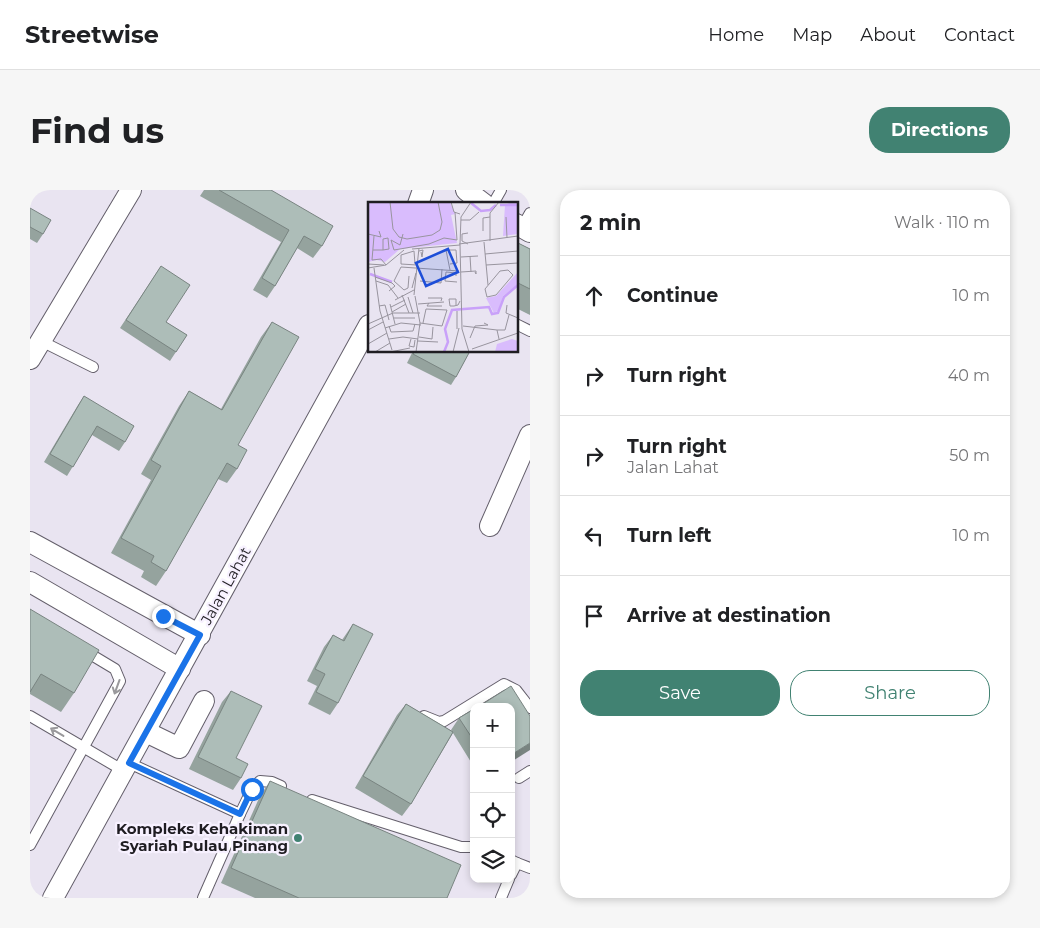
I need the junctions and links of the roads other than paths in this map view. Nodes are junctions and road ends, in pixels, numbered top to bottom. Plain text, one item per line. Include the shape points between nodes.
1 (131, 190) edge
2 (423, 190) edge
3 (466, 190) edge
4 (501, 190) edge
5 (419, 202) edge
6 (481, 202) edge
7 (494, 202) edge
8 (518, 325) edge
9 (368, 327) edge
10 (530, 331) edge
11 (41, 341) junction
12 (30, 359) edge
13 (93, 367) dead end
14 (530, 435) edge
15 (490, 526) dead end
16 (30, 542) edge
17 (30, 582) edge
18 (200, 635) junction
19 (72, 644) edge
20 (180, 669) junction
21 (204, 701) dead end
22 (530, 708) edge
23 (30, 716) edge
24 (424, 716) edge
25 (146, 732) junction
26 (84, 748) junction
27 (127, 767) junction
28 (530, 771) edge
29 (519, 778) dead end
30 (240, 814) junction
31 (30, 845) edge
32 (470, 847) edge
33 (515, 861) edge
34 (530, 868) edge
35 (507, 883) edge
36 (53, 898) edge
37 (203, 898) edge
38 (501, 898) edge

1 - 11 street
2 - 5 street
3 - 6 street
4 - 7 lane
8 - 10 lane
9 - 18 street, Jalan Lahat
11 - 12 street
11 - 13 lane
14 - 15 street
16 - 18 street
17 - 20 street
18 - 20 street, Jalan Lahat
19 -> 26 lane via 115,669 120,681
20 - 25 street, Jalan Lahat
21 - 25 street via 179,748
22 - 24 lane via 516,690 504,684 444,721
26 -> 23 lane
25 - 27 street, Jalan Lahat
26 - 27 lane
26 - 31 lane
27 - 30 lane
27 - 36 street, Jalan Lahat
28 - 29 lane
30 - 32 lane via 252,789 260,782 272,782 316,802 461,847
30 - 37 lane
33 - 34 lane
35 - 38 lane

